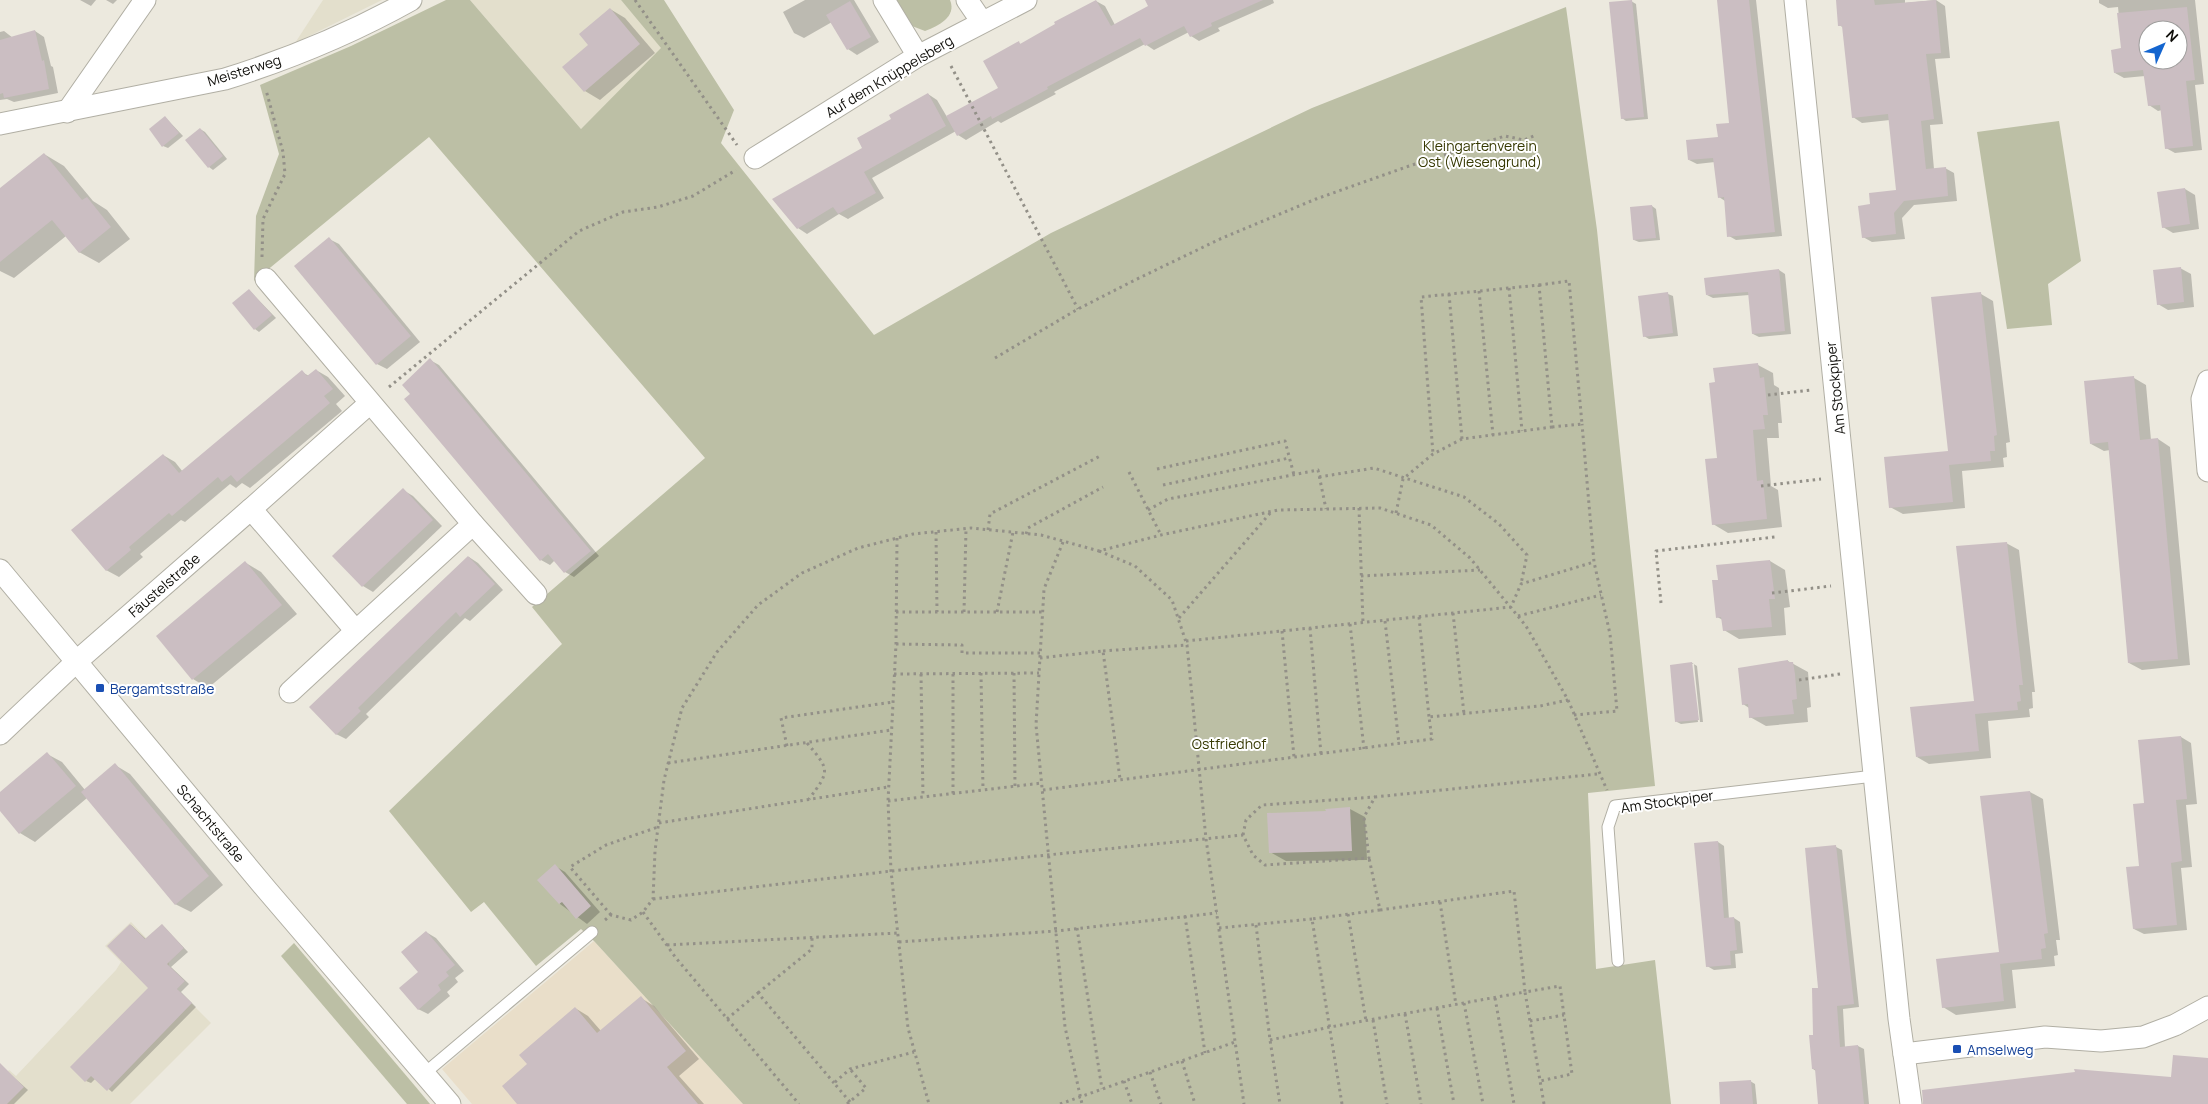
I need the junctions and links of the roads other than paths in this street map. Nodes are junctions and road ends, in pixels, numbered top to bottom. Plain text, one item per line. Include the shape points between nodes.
1 (145, 0) edge
2 (411, 0) edge
3 (884, 0) edge
4 (967, 0) edge
5 (1026, 0) edge
6 (1795, 0) edge
7 (982, 22) junction
8 (918, 56) junction
9 (67, 112) junction
10 (0, 124) edge
11 (752, 160) road end
12 (266, 279) road end
13 (2206, 392) edge
14 (370, 403) junction
15 (2208, 470) edge
16 (251, 509) junction
17 (473, 524) junction
18 (0, 570) edge
19 (536, 594) dead end
20 (356, 631) junction
21 (76, 661) junction
22 (290, 692) dead end
23 (0, 734) edge
24 (1874, 776) junction
25 (592, 932) road end
26 (1618, 961) dead end
27 (2208, 1007) edge
28 (1904, 1054) junction
29 (425, 1073) junction
30 (450, 1104) edge
31 (1911, 1104) edge

1 - 9 street
2 - 9 street, Meisterweg via 372,22 258,69
3 - 8 street
4 - 7 street
5 - 7 street, Auf dem Knüppelsberg
6 - 24 street, Am Stockpiper
7 - 8 street, Auf dem Knüppelsberg
8 - 11 street, Auf dem Knüppelsberg
9 - 10 street, Meisterweg
12 - 14 street
13 - 15 street
14 - 16 street, Fäustelstraße
14 - 17 street
16 - 20 street
16 - 21 street, Fäustelstraße
17 - 19 street
17 - 20 street
18 - 21 street, Schachtstraße
20 - 22 street
21 - 23 street
21 - 29 street, Schachtstraße
24 - 26 lane, Am Stockpiper via 1615,806 1608,827
24 - 28 street, Am Stockpiper
25 - 29 lane
27 - 28 street via 2175,1025 2143,1037 2101,1041 2045,1037
28 - 31 street, Am Stockpiper
29 - 30 street, Schachtstraße

